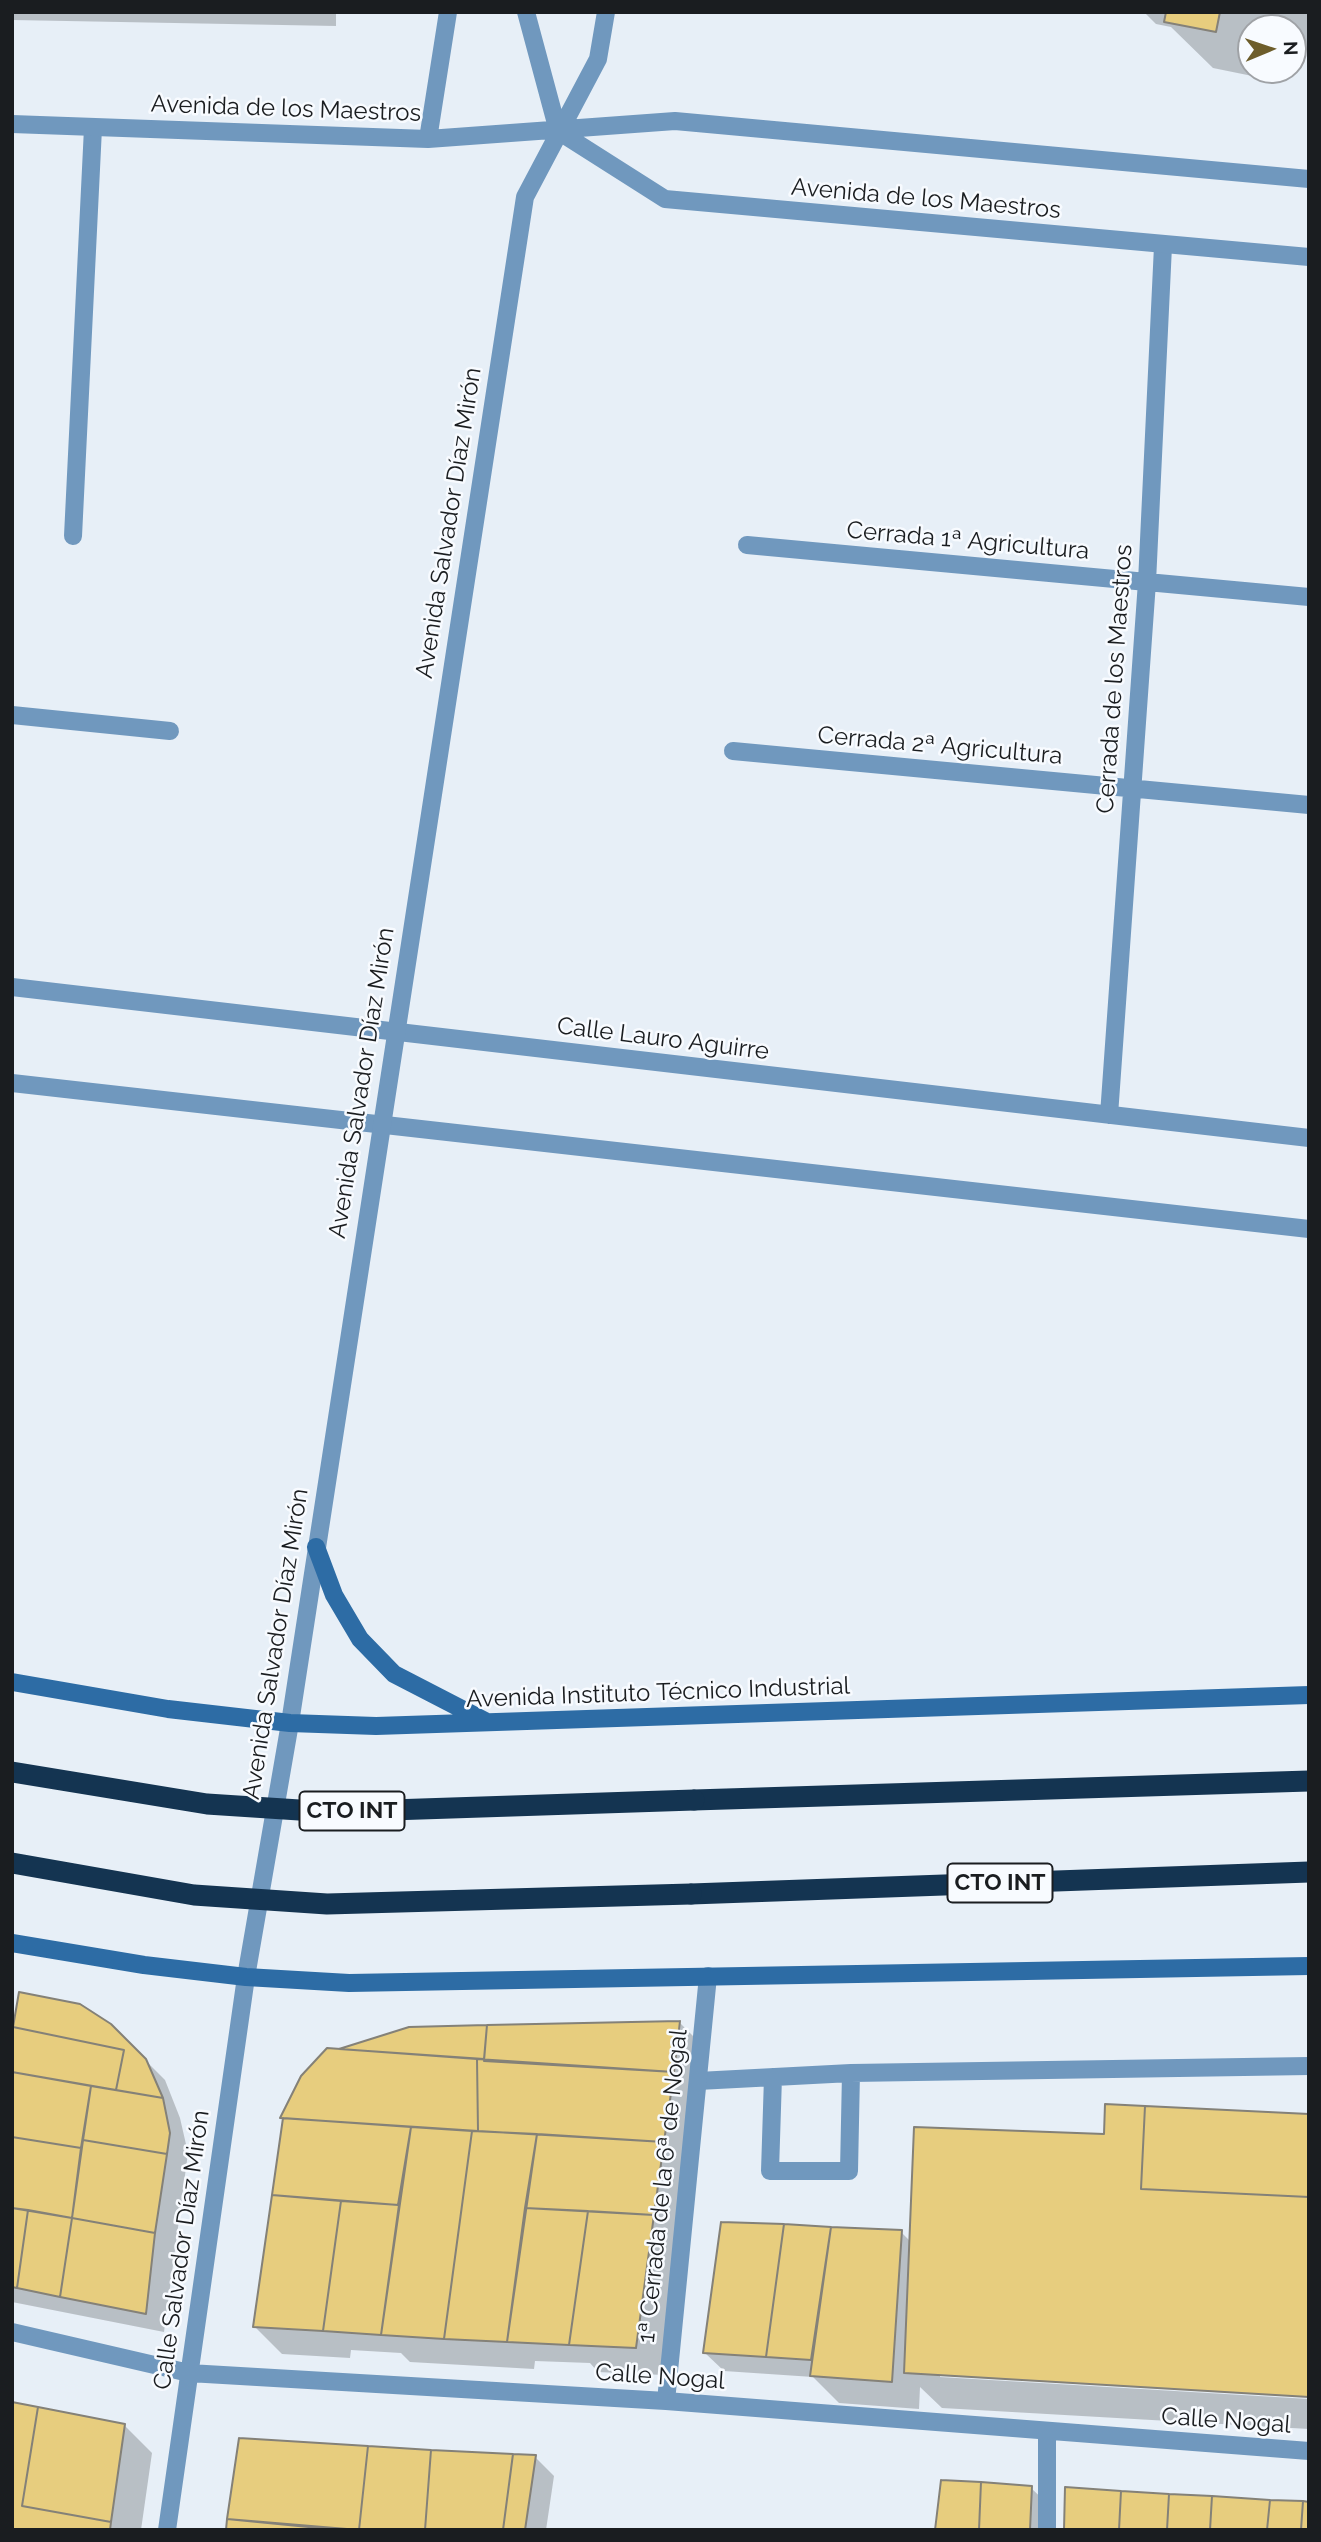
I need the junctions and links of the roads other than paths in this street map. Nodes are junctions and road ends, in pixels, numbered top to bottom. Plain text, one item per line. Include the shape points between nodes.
1 (448, 12) edge
2 (526, 12) edge
3 (606, 12) edge
4 (12, 124) edge
5 (93, 128) junction
6 (558, 131) junction
7 (428, 139) junction
8 (1309, 180) edge
9 (1163, 246) junction
10 (1309, 257) edge
11 (74, 536) dead end
12 (747, 545) dead end
13 (1147, 582) junction
14 (1309, 597) edge
15 (12, 715) edge
16 (170, 731) dead end
17 (733, 751) dead end
18 (1133, 788) junction
19 (1309, 805) edge
20 (12, 987) edge
21 (394, 1032) junction
22 (12, 1083) edge
23 (1109, 1115) junction
24 (379, 1125) junction
25 (1309, 1138) edge
26 (1309, 1229) edge
27 (316, 1548) junction
28 (12, 1682) edge
29 (1309, 1695) edge
30 (290, 1723) junction
31 (491, 1724) junction
32 (12, 1772) edge
33 (1309, 1781) edge
34 (12, 1863) edge
35 (1309, 1872) edge
36 (12, 1943) edge
37 (1309, 1966) edge
38 (708, 1976) junction
39 (246, 1977) junction
40 (1309, 2066) edge
41 (851, 2073) junction
42 (773, 2077) junction
43 (698, 2081) junction
44 (12, 2332) edge
45 (189, 2373) junction
46 (666, 2401) junction
47 (1047, 2433) junction
48 (1309, 2451) edge
49 (167, 2530) edge
50 (1047, 2530) edge

1 - 7 street
2 - 6 street
3 - 6 street via 598,59
4 - 5 street, Avenida de los Maestros
5 - 7 street, Avenida de los Maestros
5 - 11 street
6 - 7 street, Avenida de los Maestros
6 - 8 street, Avenida de los Maestros via 675,121
6 - 9 street, Avenida de los Maestros via 665,199
6 - 21 street, Avenida Salvador Díaz Mirón via 525,197
9 - 10 street, Avenida de los Maestros
9 - 13 street, Cerrada de los Maestros
12 - 13 street, Cerrada 1ª Agricultura
13 - 14 street, Cerrada 1ª Agricultura
13 - 18 street, Cerrada de los Maestros
15 - 16 street
17 - 18 street, Cerrada 2ª Agricultura
18 - 19 street, Cerrada 2ª Agricultura
18 - 23 street, Cerrada de los Maestros
20 - 21 street, Calle Lauro Aguirre
21 - 23 street, Calle Lauro Aguirre
21 - 24 street, Avenida Salvador Díaz Mirón
22 - 24 street
23 - 25 street, Calle Lauro Aguirre
24 - 26 street
24 - 27 street, Avenida Salvador Díaz Mirón
27 - 30 street, Avenida Salvador Díaz Mirón
27 - 31 main road via 353,1628 394,1674
28 - 30 main road, Avenida Instituto Técnico Industrial via 168,1709
29 - 31 main road, Avenida Instituto Técnico Industrial
30 - 31 main road, Avenida Instituto Técnico Industrial
30 - 39 street, Avenida Salvador Díaz Mirón
32 - 33 highway, CTO INT, bridge via 207,1804 330,1811
34 - 35 highway, CTO INT, bridge via 194,1895 327,1904
36 - 39 main road
37 - 38 main road
38 - 39 main road via 349,1983
38 - 43 street, 1ª Cerrada de la 6ª de Nogal
39 - 45 street, Calle Salvador Díaz Mirón
40 - 41 street
41 - 42 street
41 - 42 street via 849,2171 770,2171
42 - 43 street
43 - 46 street, 1ª Cerrada de la 6ª de Nogal
44 - 45 street, Calle Nogal
45 - 46 street, Calle Nogal
45 - 49 street, Calle Salvador Díaz Mirón
46 - 47 street, Calle Nogal
47 - 48 street, Calle Nogal
47 - 50 street

